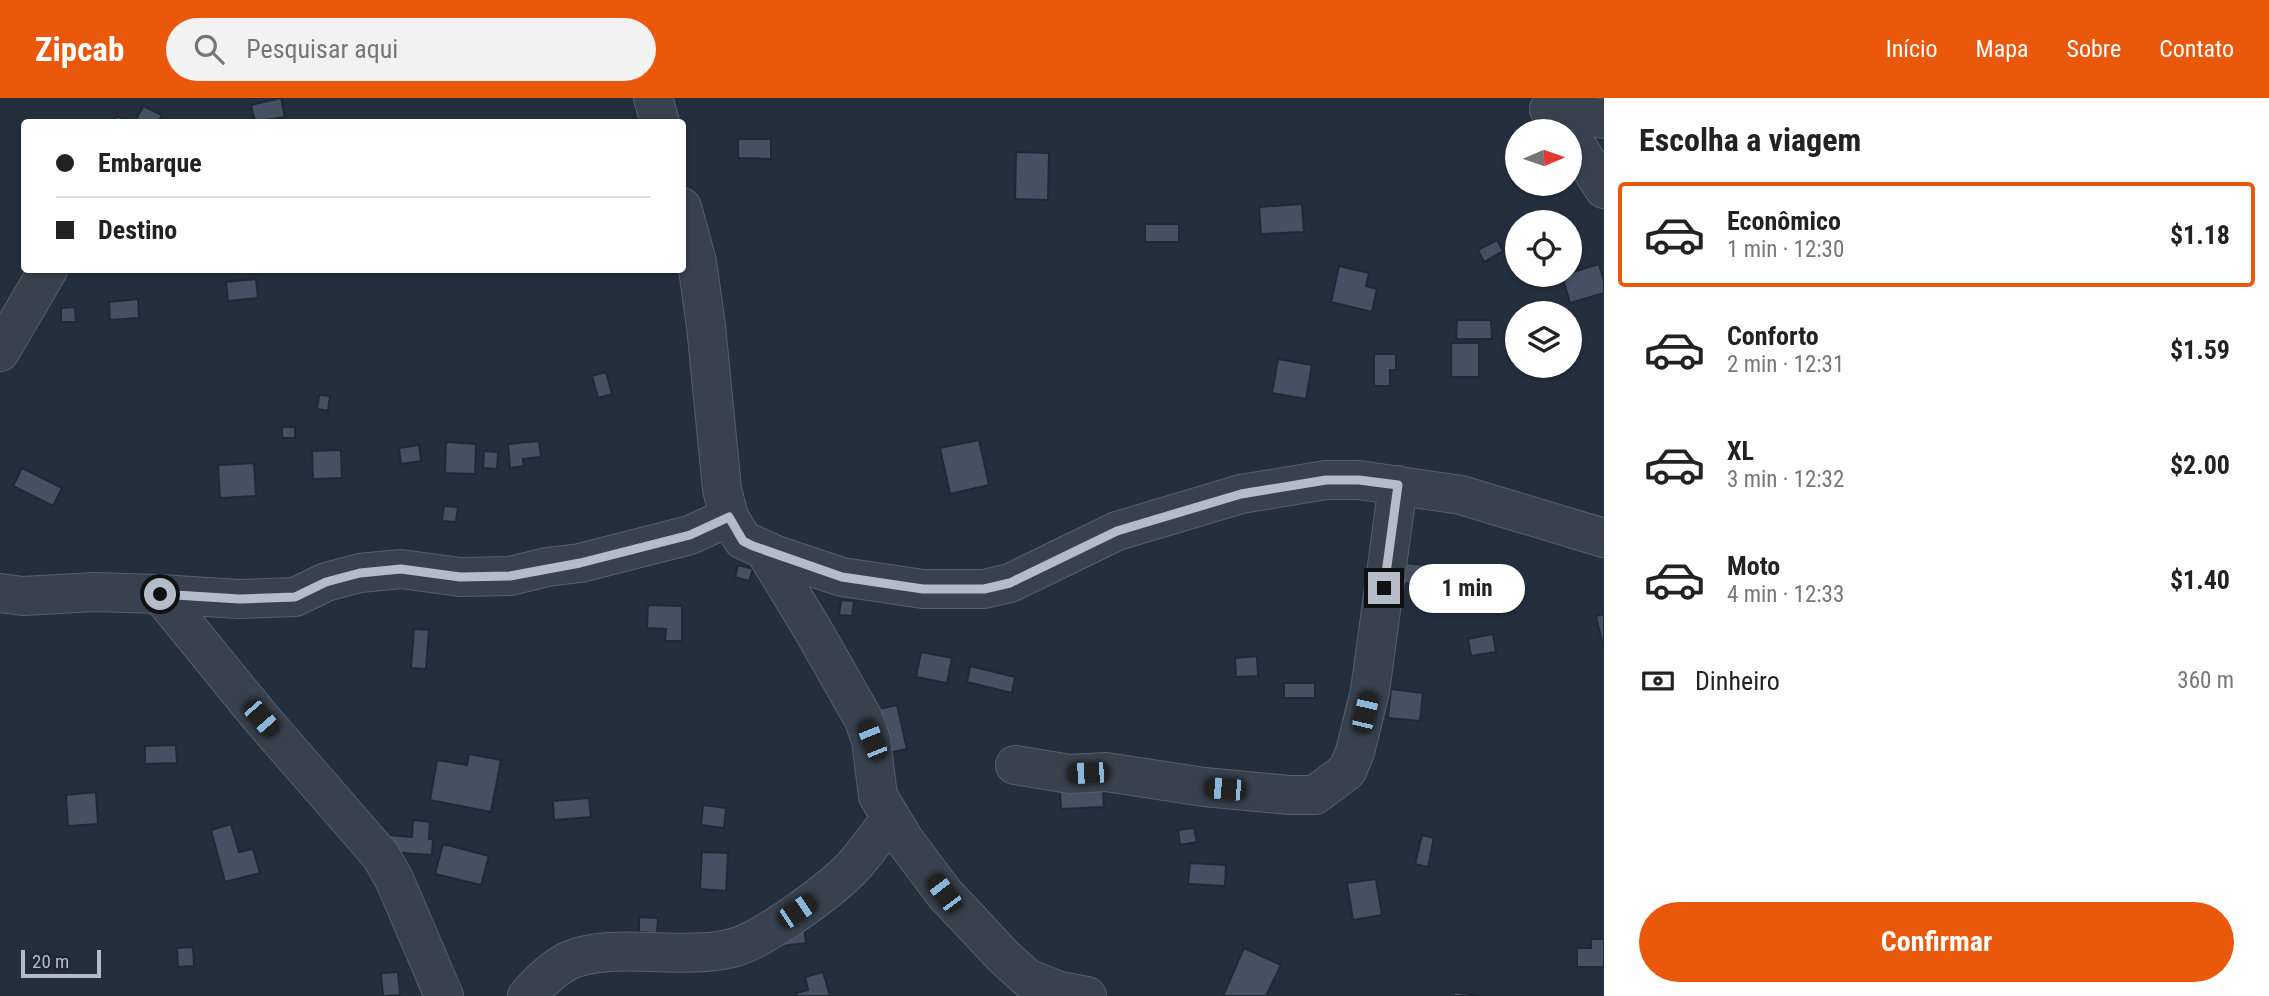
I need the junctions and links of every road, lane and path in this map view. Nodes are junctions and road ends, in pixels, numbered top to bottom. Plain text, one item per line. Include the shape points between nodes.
1 (653, 98) edge
2 (1557, 118) edge
3 (659, 119) edge
4 (1604, 120) edge
5 (1604, 189) edge
6 (686, 222) edge
7 (46, 273) edge
8 (0, 352) edge
9 (1398, 485) junction
10 (729, 517) junction
11 (1604, 538) edge
12 (765, 551) junction
13 (0, 593) edge
14 (160, 594) junction
15 (1015, 765) dead end
16 (891, 818) junction
17 (444, 996) edge
18 (527, 996) edge
19 (1087, 996) edge

1 - 3 street
2 - 4 street
2 - 5 street
6 - 10 street via 697,262
7 - 8 street
9 - 11 street via 1461,495
9 - 12 street via 1326,480 1241,494 1117,531 1010,583 984,589 923,589 842,577
9 - 15 street via 1370,691 1356,752 1347,771 1315,795
10 - 12 street via 743,541
10 - 14 street via 690,535 510,576 460,577 401,569 337,579 295,597
12 - 16 street via 863,718 872,740 878,796
13 - 14 street
14 - 17 street via 381,856
16 - 18 street via 857,863 817,898 758,937 732,948 595,953 566,962
16 - 19 street via 944,893 1027,978

